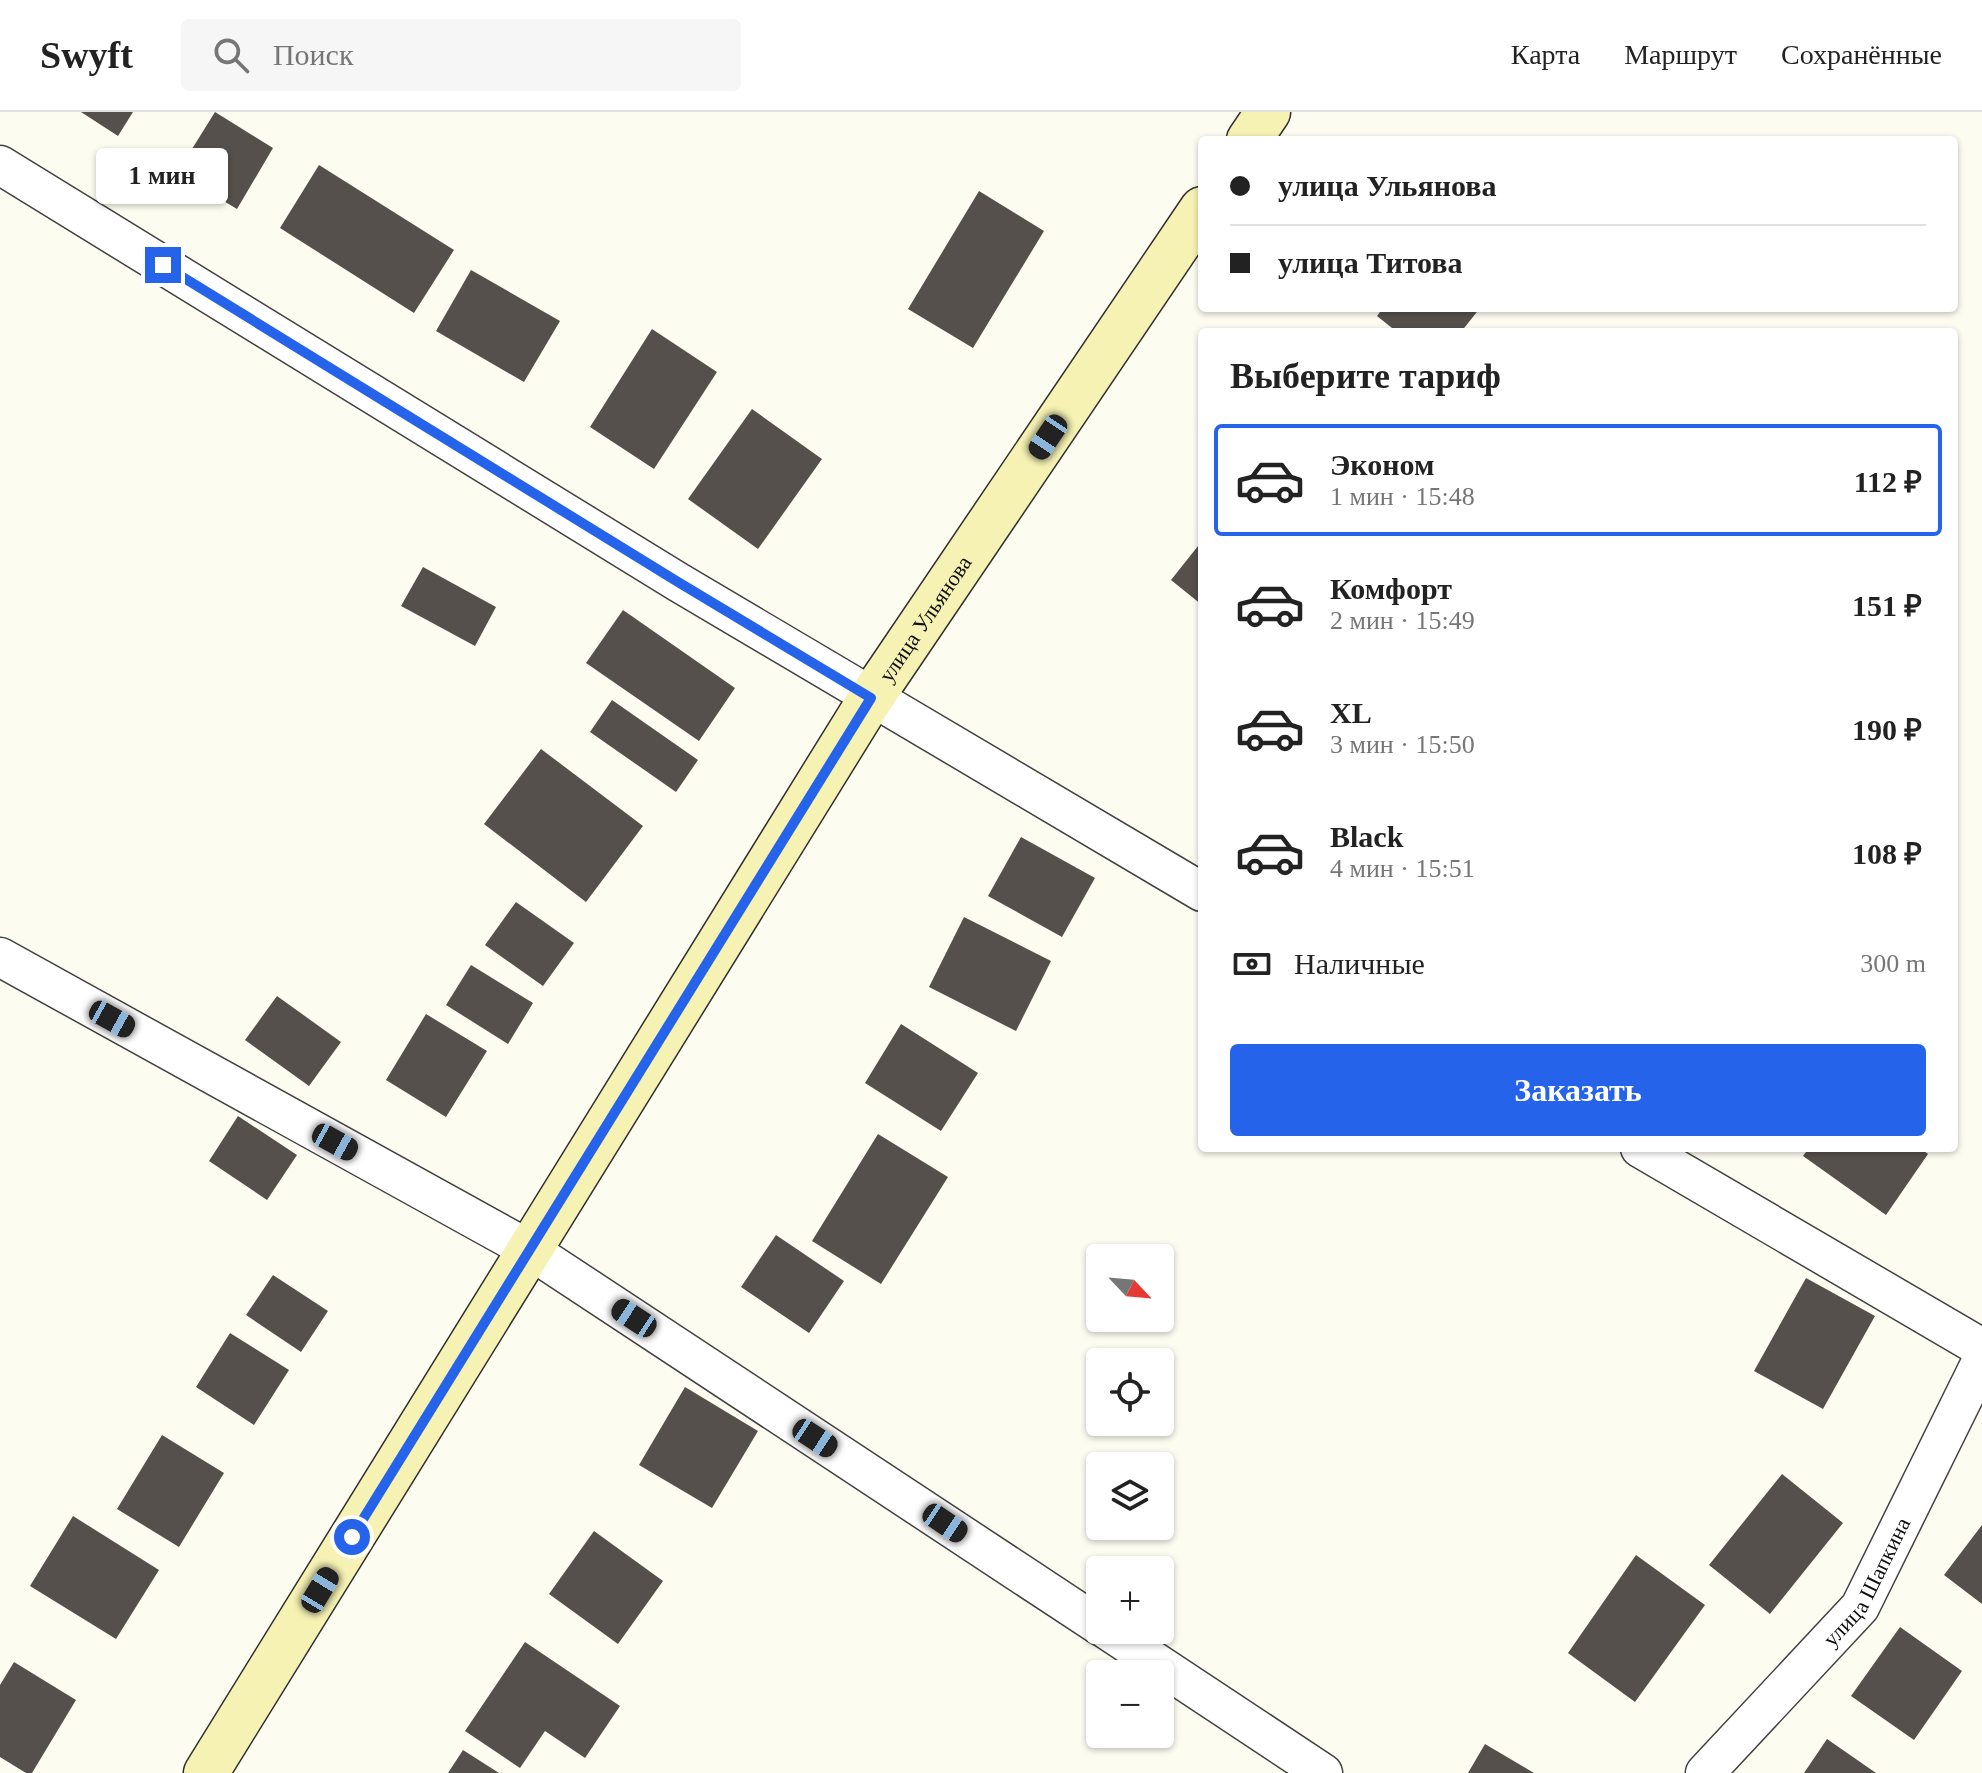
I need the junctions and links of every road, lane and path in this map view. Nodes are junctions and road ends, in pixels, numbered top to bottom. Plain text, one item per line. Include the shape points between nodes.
1 (1268, 112) edge
2 (1252, 136) edge
3 (0, 165) edge
4 (1198, 215) edge
5 (871, 698) junction
6 (1198, 890) edge
7 (0, 957) edge
8 (1647, 1152) edge
9 (530, 1250) junction
10 (1982, 1348) edge
11 (1982, 1360) edge
12 (1086, 1617) edge
13 (1128, 1644) edge
14 (206, 1773) edge
15 (1323, 1773) edge
16 (1705, 1773) edge

1 - 2 main road
3 - 5 street
4 - 5 main road, улица Ульянова
5 - 6 street
5 - 9 main road, улица Ульянова
7 - 9 street
8 - 10 street
9 - 12 street
9 - 14 main road, улица Ульянова
11 - 16 street, улица Шапкина via 1860,1607
13 - 15 street

